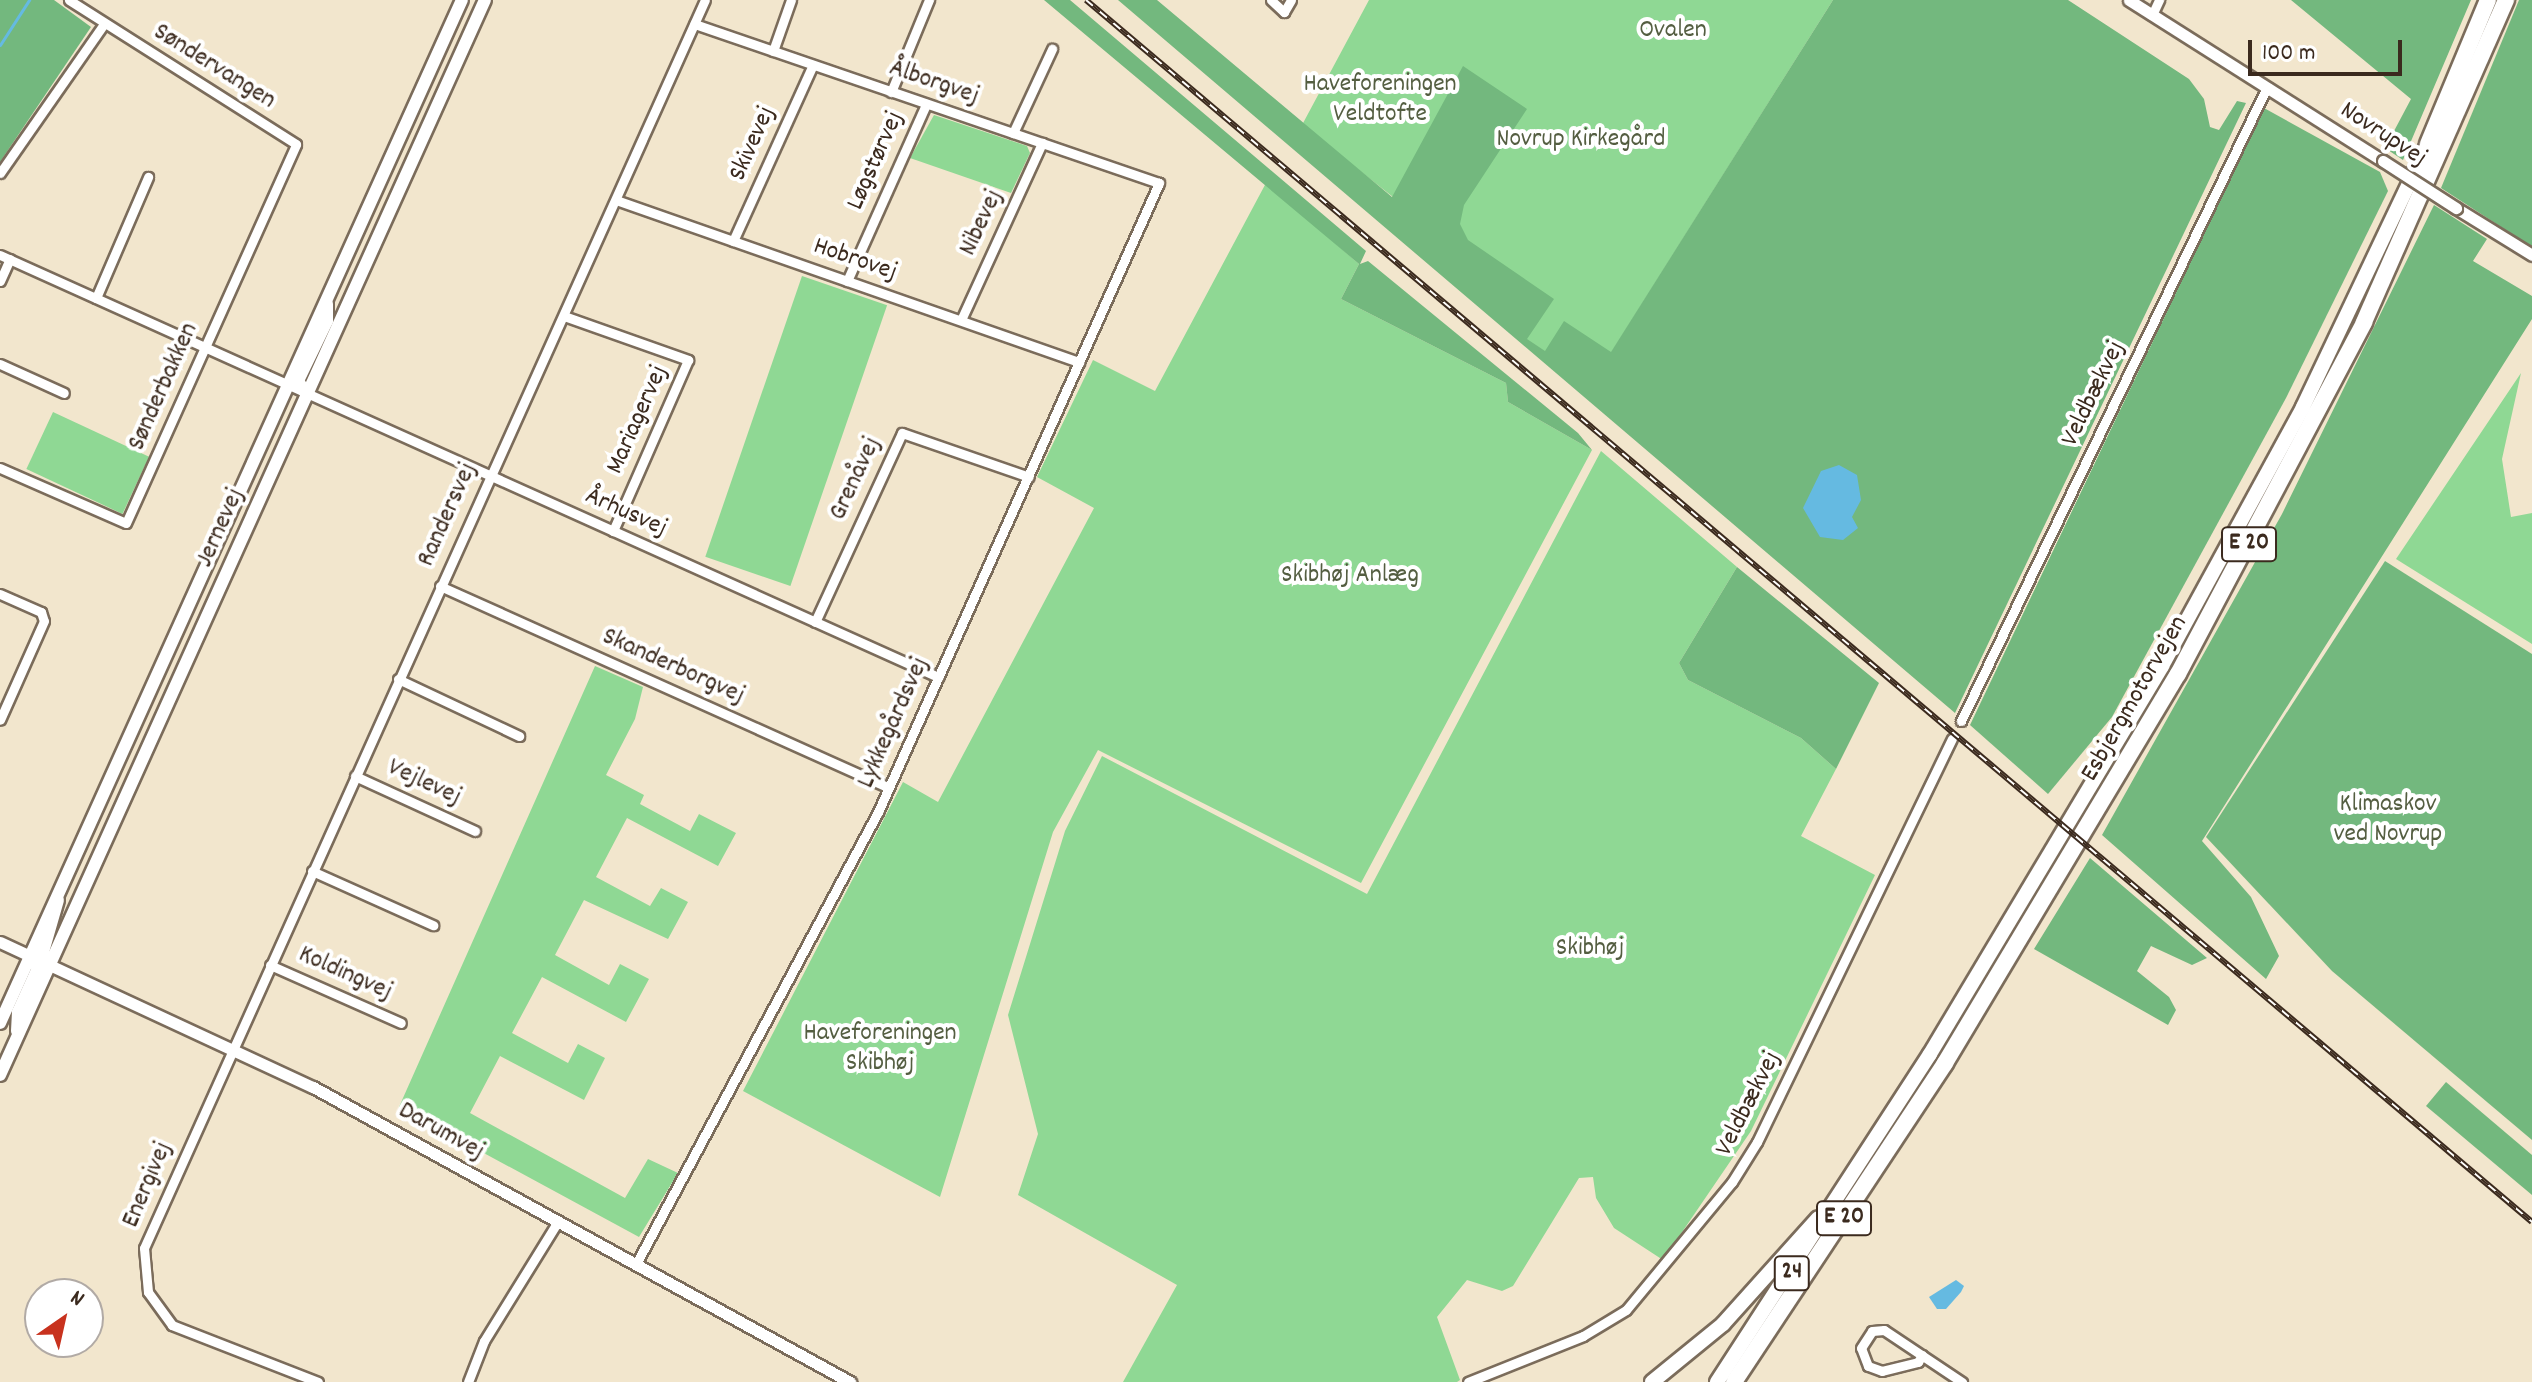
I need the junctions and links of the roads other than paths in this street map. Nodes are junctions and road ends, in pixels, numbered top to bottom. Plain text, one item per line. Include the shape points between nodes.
1 (69, 0) edge
2 (462, 0) edge
3 (485, 0) edge
4 (705, 0) edge
5 (791, 0) edge
6 (929, 0) edge
7 (1271, 0) edge
8 (1291, 0) edge
9 (2129, 0) edge
10 (2159, 0) edge
11 (2488, 0) edge
12 (2506, 0) edge
13 (2152, 15) junction
14 (104, 24) junction
15 (694, 24) junction
16 (1052, 49) dead end
17 (773, 51) junction
18 (813, 65) junction
19 (2267, 87) junction
20 (891, 92) junction
21 (926, 104) junction
22 (1013, 133) junction
23 (1042, 143) junction
24 (296, 144) joint
25 (2428, 144) joint
26 (0, 173) edge
27 (148, 177) dead end
28 (1159, 183) joint
29 (616, 200) junction
30 (733, 241) junction
31 (2532, 255) edge
32 (5, 257) edge
33 (0, 281) edge
34 (847, 281) junction
35 (96, 298) junction
36 (327, 298) junction
37 (564, 316) junction
38 (961, 320) junction
39 (206, 347) junction
40 (1079, 362) junction
41 (0, 364) edge
42 (296, 388) junction
43 (64, 393) dead end
44 (0, 468) edge
45 (271, 470) junction
46 (490, 475) junction
47 (1029, 477) junction
48 (613, 531) junction
49 (440, 586) junction
50 (0, 594) edge
51 (815, 622) junction
52 (938, 677) junction
53 (398, 679) junction
54 (0, 720) edge
55 (1961, 721) dead end
56 (519, 736) dead end
57 (1952, 739) dead end
58 (355, 776) junction
59 (889, 788) junction
60 (475, 831) dead end
61 (312, 871) junction
62 (59, 889) junction
63 (433, 925) dead end
64 (0, 942) edge
65 (30, 955) junction
66 (51, 964) junction
67 (270, 965) junction
68 (0, 1023) edge
69 (401, 1023) dead end
70 (17, 1039) junction
71 (232, 1049) junction
72 (0, 1075) edge
73 (1862, 1160) junction
74 (558, 1221) junction
75 (636, 1264) junction
76 (1922, 1355) junction
77 (1737, 1378) edge
78 (318, 1382) edge
79 (468, 1382) edge
80 (850, 1382) edge
81 (1468, 1382) edge
82 (1652, 1382) edge
83 (1717, 1382) edge
84 (1962, 1382) edge

1 - 14 street, Søndervangen
2 - 36 main road, Jernevej
3 - 42 main road, Jernevej
4 - 15 street, Randersvej
5 - 17 street
6 - 20 street
7 - 8 street via 1284,12
9 - 13 street, Novrupvej
10 - 13 street
11 - 25 highway, Esbjergmotorvejen / E 20
12 - 77 highway, Esbjergmotorvejen / E 20 via 2364,322 2193,647 1945,1063
13 - 19 street, Novrupvej
14 - 24 street, Søndervangen
14 - 26 street
15 - 17 street, Ålborgvej
15 - 29 street, Randersvej
16 - 22 street
17 - 18 street, Ålborgvej
18 - 20 street, Ålborgvej
18 - 30 street, Skivevej
19 - 31 street, Novrupvej, bridge
19 - 55 street, Veldbækvej
20 - 21 street, Ålborgvej
21 - 22 street, Ålborgvej
21 - 34 street, Løgstørvej
22 - 23 street, Ålborgvej
23 - 28 street, Ålborgvej
23 - 38 street, Nibevej
24 - 39 street, Sønderbakken
25 - 73 highway, Esbjergmotorvejen / E 20 via 2349,315 2201,598 2015,918
27 - 35 street
28 - 40 street, Lykkegårdsvej
29 - 30 street, Hobrovej
29 - 37 street, Randersvej
30 - 34 street, Hobrovej
32 - 33 street
32 - 35 street, Århusvej
34 - 38 street, Hobrovej
35 - 39 street, Århusvej
36 - 42 main road, Jernevej
36 - 42 main road via 327,321
37 - 46 street, Randersvej
37 - 48 street, Mariagervej via 688,360
38 - 40 street, Hobrovej
39 - 42 street, Århusvej
39 - 44 street, Sønderbakken via 126,523
40 - 47 street, Lykkegårdsvej
41 - 43 street
42 - 45 main road, Jernevej
42 - 45 main road via 268,456
42 - 46 street, Århusvej
42 - 62 main road, Jernevej
45 - 66 main road, Jernevej
46 - 48 street, Århusvej
46 - 49 street, Randersvej
47 - 51 street, Grenåvej via 902,433
47 - 52 street, Lykkegårdsvej
48 - 51 street, Århusvej
49 - 53 street, Randersvej
49 - 59 street, Skanderborgvej
50 - 54 street via 41,612 44,621
51 - 52 street, Århusvej
52 - 59 street, Lykkegårdsvej
53 - 56 street
53 - 58 street, Randersvej
57 - 81 street, Veldbækvej via 1757,1142 1732,1182 1626,1310 1583,1336
58 - 60 street, Vejlevej
58 - 61 street, Randersvej
59 - 75 street, Lykkegårdsvej via 820,928
61 - 63 street
61 - 67 street, Randersvej
62 - 65 main road, Jernevej
62 - 66 main road via 57,918 43,952
64 - 65 street, Darumvej
65 - 66 street, Darumvej
65 - 68 main road, Jernevej
65 - 70 main road via 38,968 18,1012
66 - 70 main road, Jernevej
66 - 71 street, Darumvej
67 - 69 street, Koldingvej
67 - 71 street, Randersvej
70 - 72 main road, Jernevej
71 - 74 street, Darumvej
71 - 78 street, Energivej via 148,1234 144,1277 162,1315 184,1332
73 - 82 highway, E 20 via 1767,1280
73 - 83 highway, Esbjergmotorvejen / 24
74 - 75 street, Darumvej
74 - 79 street via 484,1341
75 - 80 street, Darumvej
76 - 76 street via 1918,1362 1882,1371 1868,1366 1861,1348 1879,1329
76 - 84 street

